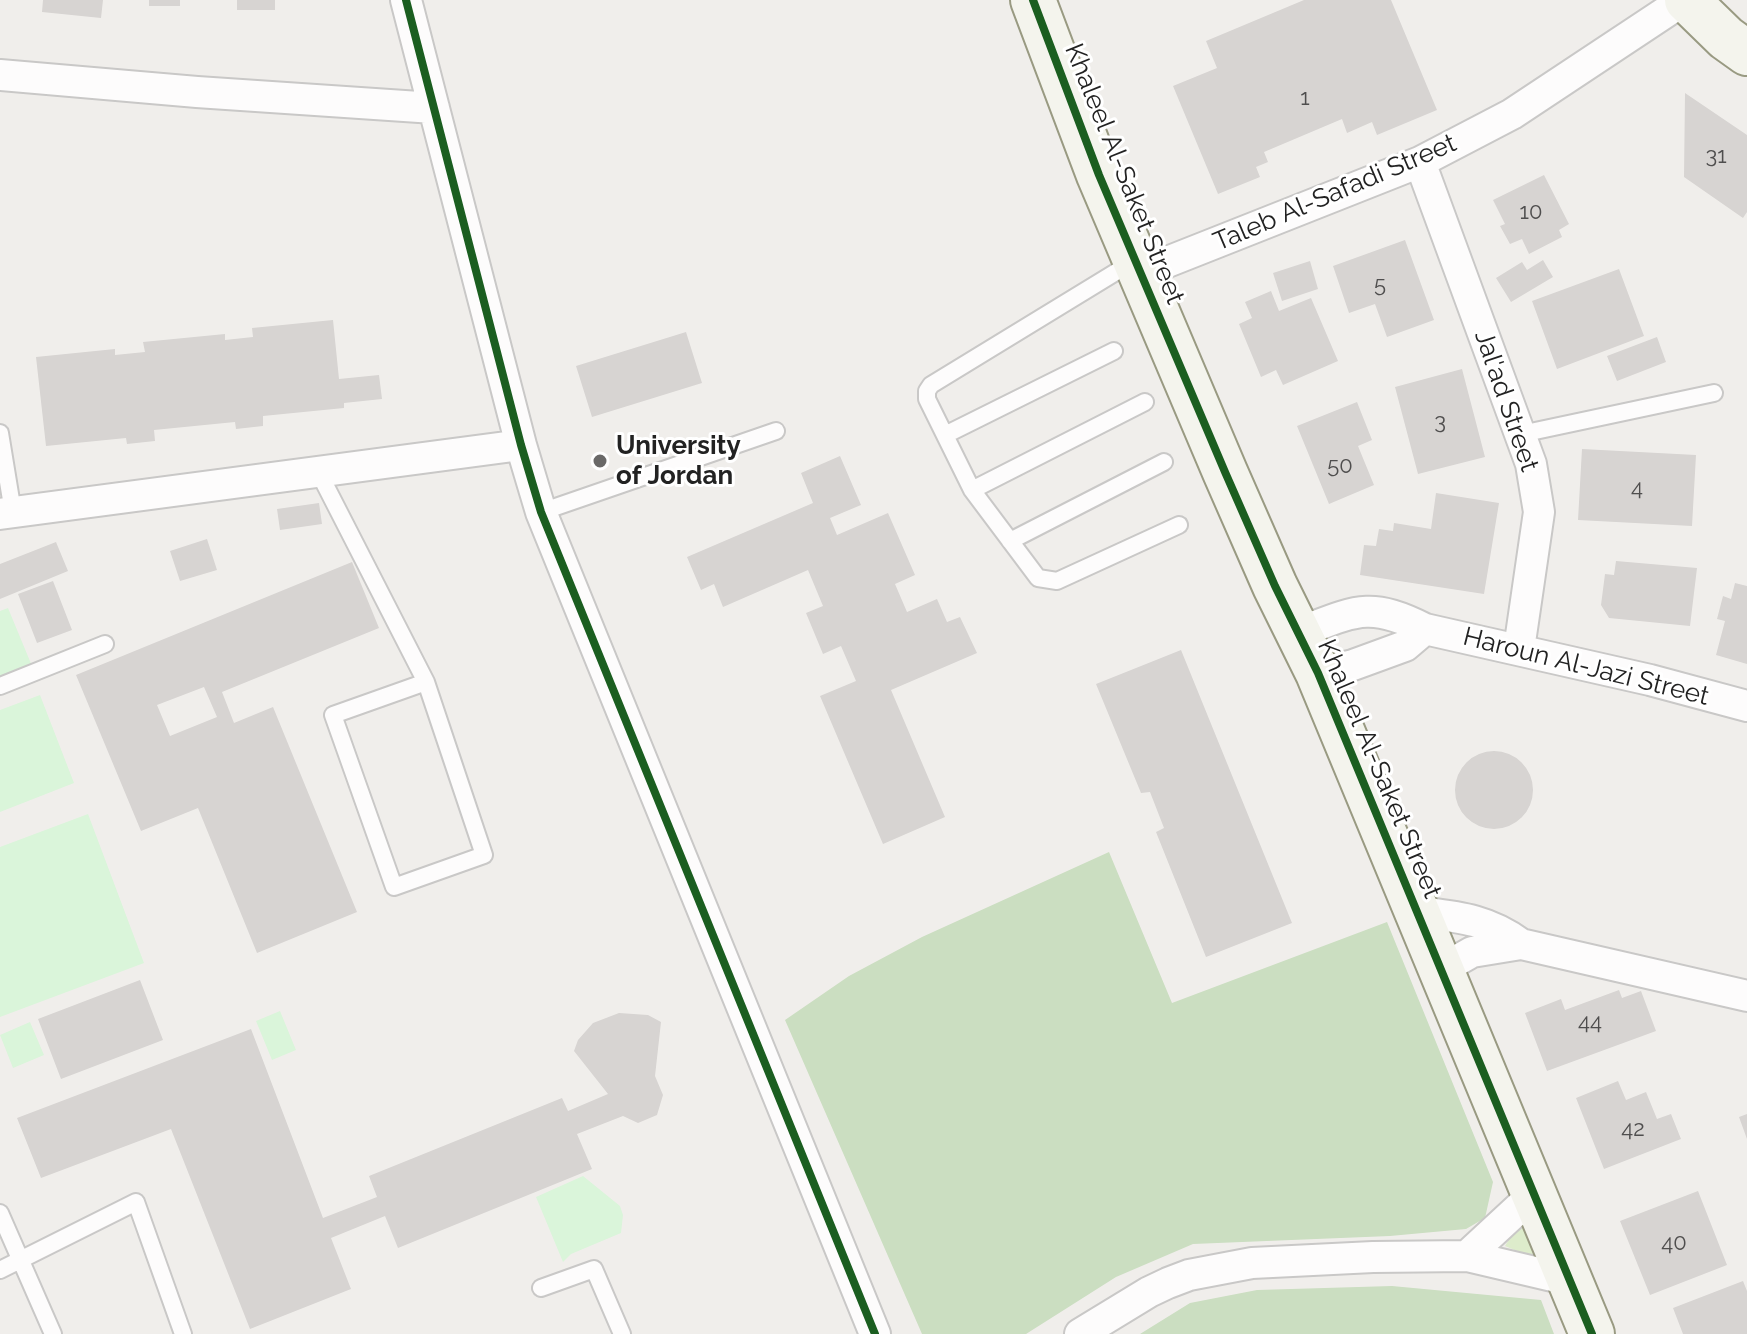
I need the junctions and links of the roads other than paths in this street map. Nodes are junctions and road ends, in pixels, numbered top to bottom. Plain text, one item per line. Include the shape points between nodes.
1 (406, 0) edge
2 (1033, 0) edge
3 (1685, 0) edge
4 (1747, 53) edge
5 (0, 75) edge
6 (434, 108) junction
7 (1420, 162) junction
8 (1139, 266) junction
9 (1114, 351) dead end
10 (1714, 393) dead end
11 (1145, 402) dead end
12 (776, 431) dead end
13 (0, 433) edge
14 (1521, 434) junction
15 (945, 435) junction
16 (521, 445) junction
17 (1164, 462) dead end
18 (318, 471) junction
19 (972, 490) junction
20 (541, 512) junction
21 (6, 513) edge
22 (1179, 525) dead end
23 (1010, 541) junction
24 (1425, 629) junction
25 (1300, 632) junction
26 (105, 644) dead end
27 (1519, 649) junction
28 (1318, 673) junction
29 (426, 682) junction
30 (0, 686) edge
31 (1747, 706) edge
32 (1418, 912) junction
33 (1521, 944) junction
34 (1442, 969) junction
35 (1747, 996) edge
36 (1534, 1194) junction
37 (0, 1213) edge
38 (1467, 1256) junction
39 (20, 1261) junction
40 (0, 1270) edge
41 (1569, 1280) junction
42 (541, 1288) dead end
43 (53, 1334) edge
44 (183, 1334) edge
45 (622, 1334) edge
46 (875, 1334) edge
47 (1080, 1334) edge
48 (1592, 1334) edge

1 - 6 street
2 - 8 street, Khaleel Al-Saket Street
3 - 4 street
3 - 7 street, Taleb Al-Safadi Street via 1512,114
5 - 6 street
6 - 16 street
7 - 8 street, Taleb Al-Safadi Street
7 - 14 street, Jal'ad Street
8 - 15 lane via 931,385 927,399
8 - 25 street, Khaleel Al-Saket Street via 1256,544
9 - 15 lane
10 - 14 lane
11 - 19 lane
12 - 20 lane
13 - 21 lane
14 - 27 street, Jal'ad Street via 1539,512
15 - 19 lane
16 - 18 street
16 - 20 street
17 - 23 lane
18 - 21 street
18 - 29 lane
19 - 23 lane
20 - 46 street
22 - 23 lane via 1057,581 1038,578
24 - 25 street, Haroun Al-Jazi Street via 1375,610
24 - 27 street, Haroun Al-Jazi Street
24 - 28 street via 1405,646
25 - 28 street, Khaleel Al-Saket Street
26 - 30 lane
27 - 31 street, Haroun Al-Jazi Street
28 - 32 street, Khaleel Al-Saket Street
29 - 29 lane via 484,855 394,887 333,715
32 - 33 street via 1481,921
32 - 34 street, Khaleel Al-Saket Street
33 - 34 street via 1472,952
33 - 35 street
34 - 36 street, Khaleel Al-Saket Street
36 - 38 street
36 - 41 street, Khaleel Al-Saket Street
37 - 39 lane
38 - 41 street
38 - 47 street via 1233,1266 1168,1283
39 - 40 lane
39 - 43 lane
39 - 44 lane via 136,1202
41 - 48 street, Khaleel Al-Saket Street
42 - 45 lane via 594,1269

